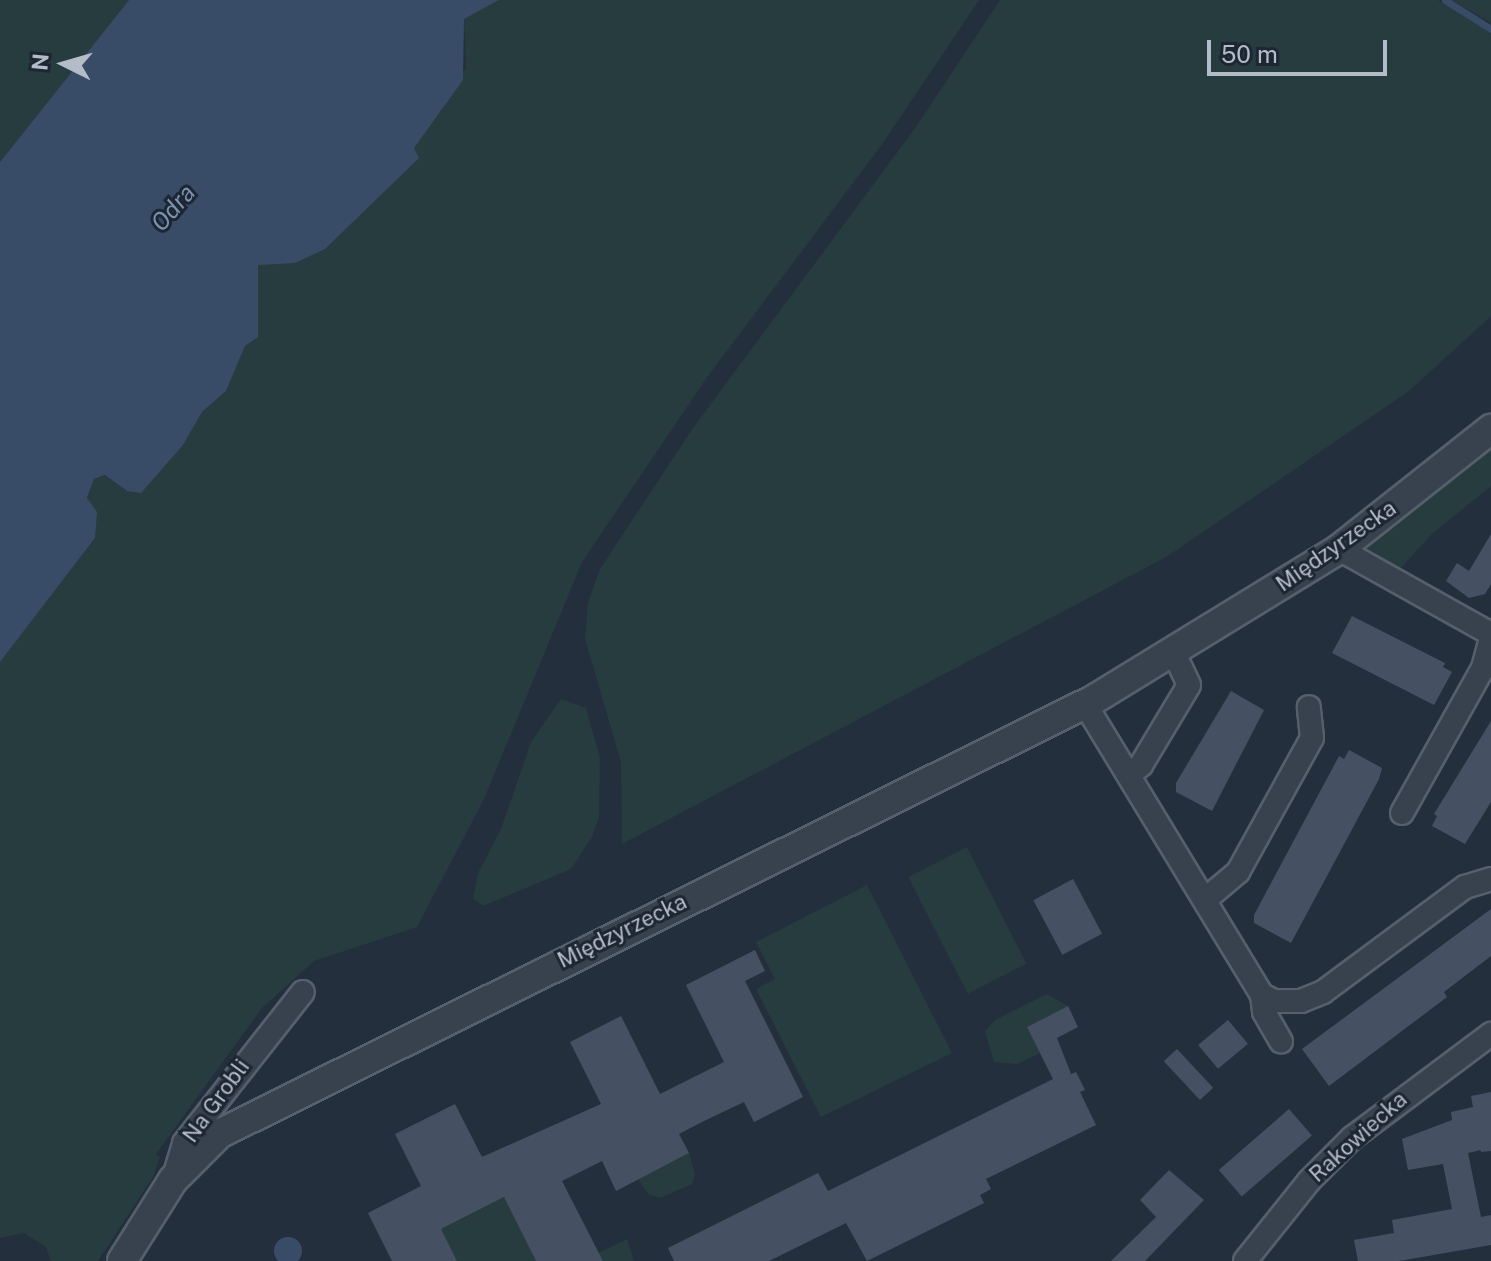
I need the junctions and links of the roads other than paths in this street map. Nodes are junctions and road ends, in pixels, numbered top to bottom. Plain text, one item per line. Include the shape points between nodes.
1 (1491, 429) edge
2 (1339, 549) junction
3 (1491, 637) edge
4 (1174, 653) junction
5 (1085, 704) junction
6 (1309, 707) dead end
7 (1129, 775) junction
8 (1402, 813) dead end
9 (1491, 879) edge
10 (1206, 899) junction
11 (303, 992) dead end
12 (1262, 995) junction
13 (1491, 1034) edge
14 (1281, 1042) dead end
15 (173, 1180) junction
16 (122, 1261) edge
17 (1245, 1261) edge

1 - 2 street, Międzyrzecka
2 - 3 street
2 - 4 street, Międzyrzecka
3 - 8 street via 1483,668
4 - 5 street, Międzyrzecka
4 - 7 street via 1189,685 1141,765
5 - 7 street
5 - 15 street, Międzyrzecka via 266,1108 219,1134
6 - 10 street via 1312,738 1238,872
7 - 10 street
9 - 12 street via 1465,887 1323,992 1290,1002
10 - 12 street
11 - 15 street, Na Grobli via 184,1143
12 - 14 street via 1264,1012
13 - 17 street, Rakowiecka via 1352,1138 1309,1181
15 - 16 street, Na Grobli

